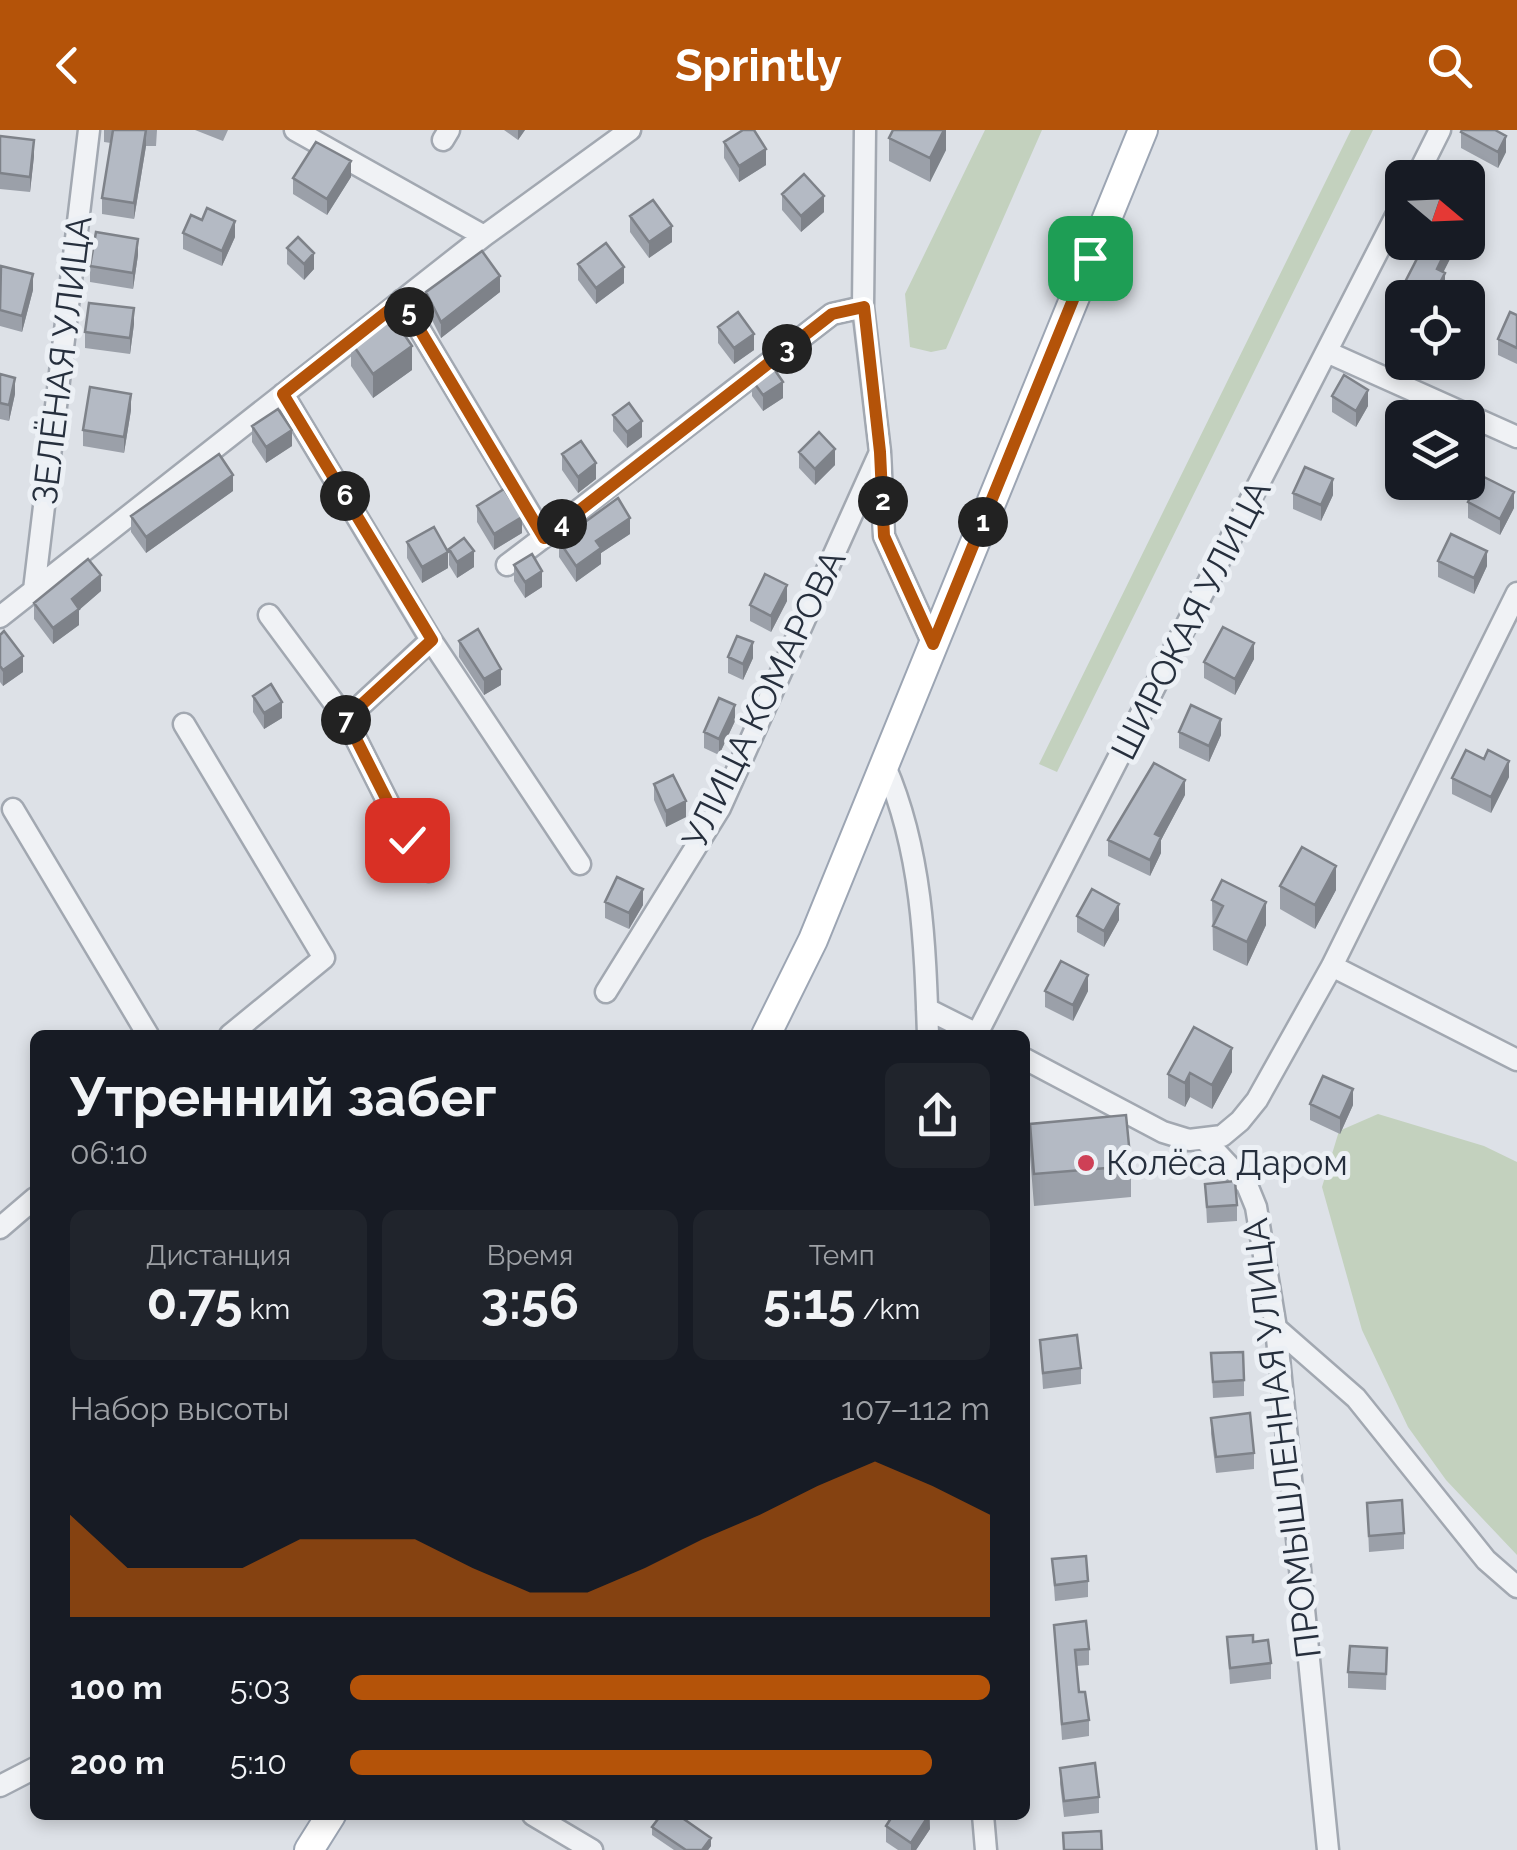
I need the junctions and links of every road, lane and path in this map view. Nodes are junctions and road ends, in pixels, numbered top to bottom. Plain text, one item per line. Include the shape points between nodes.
1 (89, 130) edge
2 (295, 130) edge
3 (630, 130) edge
4 (865, 130) edge
5 (1143, 130) edge
6 (1440, 130) edge
7 (1425, 160) edge
8 (484, 236) junction
9 (1385, 238) edge
10 (402, 300) junction
11 (864, 307) junction
12 (1327, 352) junction
13 (283, 394) junction
14 (1517, 437) edge
15 (880, 452) junction
16 (544, 538) junction
17 (507, 565) dead end
18 (34, 590) junction
19 (1517, 593) edge
20 (269, 615) dead end
21 (0, 617) edge
22 (432, 640) junction
23 (933, 644) junction
24 (346, 719) junction
25 (184, 724) dead end
26 (885, 766) junction
27 (14, 809) dead end
28 (580, 864) dead end
29 (429, 871) dead end
30 (1332, 966) junction
31 (606, 992) dead end
32 (927, 1010) junction
33 (145, 1030) edge
34 (236, 1030) edge
35 (768, 1030) edge
36 (928, 1030) edge
37 (970, 1030) edge
38 (980, 1030) edge
39 (1517, 1060) edge
40 (1030, 1062) edge
41 (1206, 1141) junction
42 (30, 1202) edge
43 (0, 1228) edge
44 (1276, 1328) junction
45 (1517, 1587) edge
46 (30, 1771) edge
47 (0, 1786) edge
48 (328, 1820) edge
49 (541, 1820) edge
50 (983, 1820) edge
51 (309, 1850) edge
52 (592, 1850) edge
53 (986, 1850) edge
54 (1328, 1850) edge

1 - 18 street, ЗЕЛЁНАЯ УЛИЦА
2 - 8 street
3 - 8 street
4 - 11 street
5 - 23 main road
6 - 7 street
8 - 10 street
9 - 12 street, ШИРОКАЯ УЛИЦА
10 - 13 street
10 - 16 street
11 - 15 street
11 - 16 street via 832,314
12 - 14 street
12 - 38 street, ШИРОКАЯ УЛИЦА
13 - 18 street
13 - 22 street
15 - 23 street via 884,536
15 - 31 street, УЛИЦА КОМАРОВА via 720,808
16 - 17 street
18 - 21 street
19 - 30 street
20 - 24 street
22 - 24 street
22 - 28 street
23 - 26 main road
24 - 29 street
25 - 34 street via 324,958
26 - 32 street via 906,815 917,870
26 - 35 main road
27 - 33 street
30 - 39 street
30 - 41 street via 1257,1100 1231,1128
32 - 36 street
32 - 37 street
40 - 41 street via 1163,1132
41 - 44 street, ПРОМЫШЛЕННАЯ УЛИЦА via 1247,1184 1256,1207
42 - 43 street
44 - 45 street via 1356,1398 1486,1560
44 - 54 street, ПРОМЫШЛЕННАЯ УЛИЦА
46 - 47 street
48 - 51 main road
49 - 52 street
50 - 53 street

